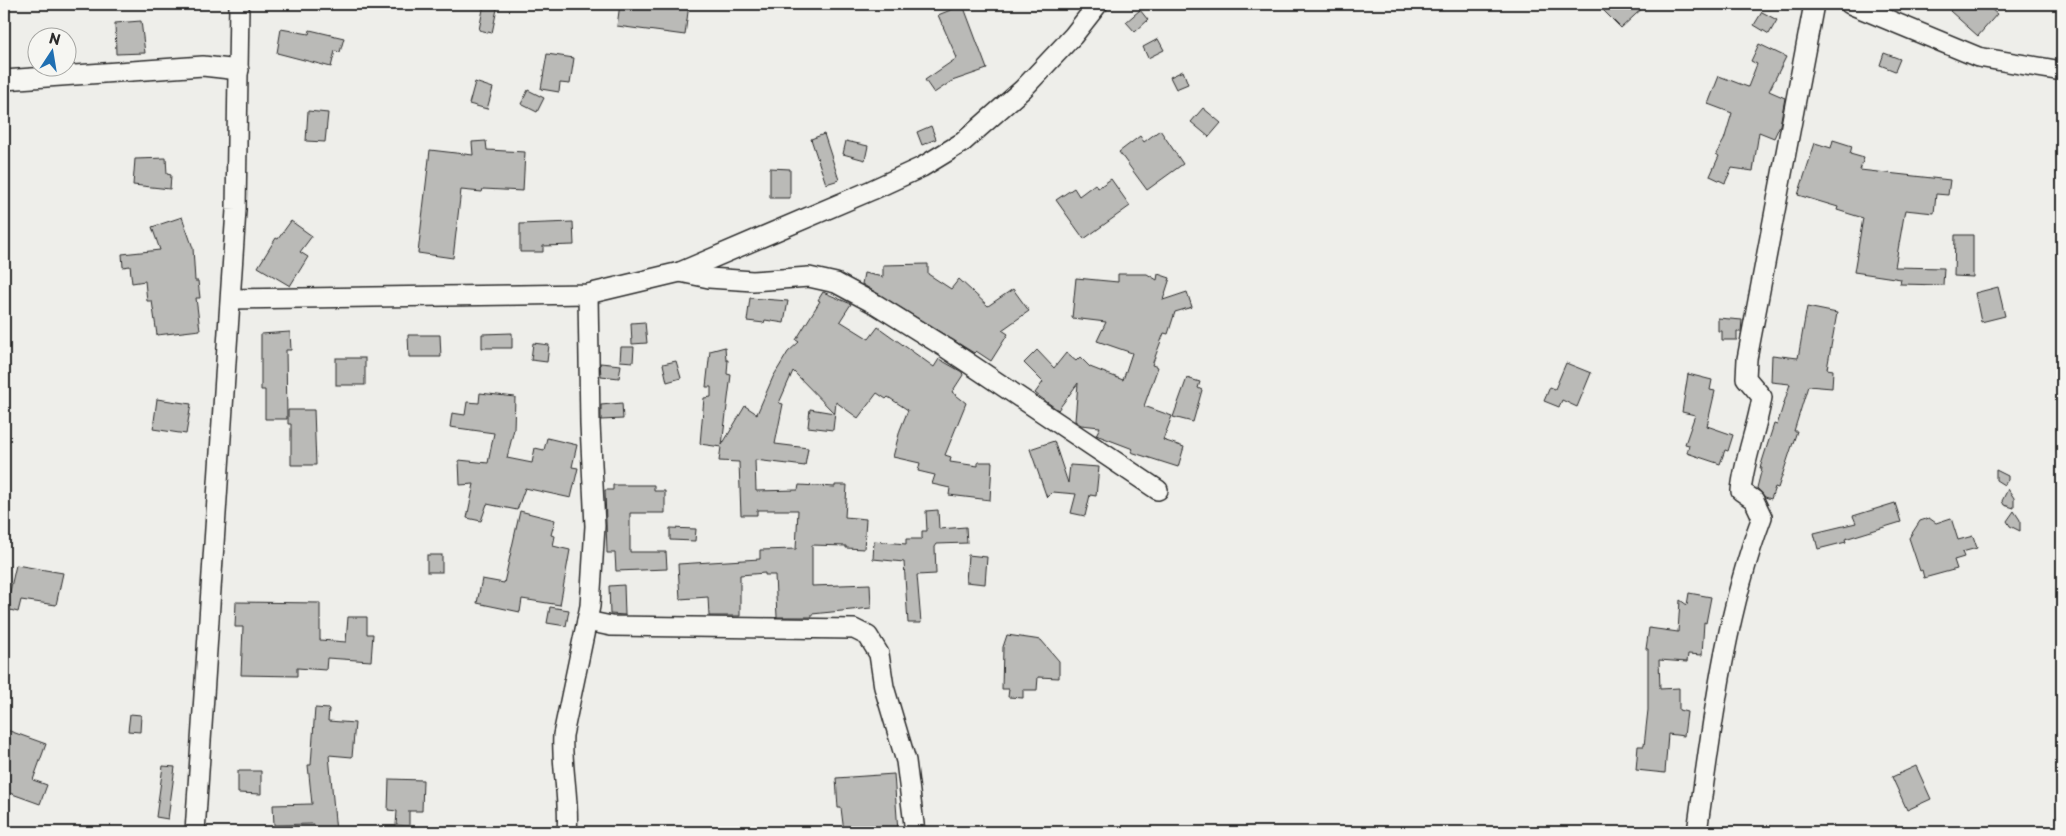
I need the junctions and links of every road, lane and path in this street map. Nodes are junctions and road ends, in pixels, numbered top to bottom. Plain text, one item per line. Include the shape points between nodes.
1 (239, 4) edge
2 (1098, 4) edge
3 (1814, 4) edge
4 (1850, 4) edge
5 (239, 70) junction
6 (2062, 71) edge
7 (4, 80) edge
8 (680, 272) junction
9 (588, 294) junction
10 (231, 299) junction
11 (1158, 490) dead end
12 (587, 621) junction
13 (195, 832) edge
14 (567, 832) edge
15 (915, 832) edge
16 (1697, 832) edge

1 - 5 street
2 - 8 street via 1023,89 963,142 922,167 872,190
3 - 16 street via 1747,360 1746,378 1762,397 1741,491 1754,500 1762,517 1746,558 1722,660
4 - 6 street via 1978,57
5 - 7 street via 203,66
5 - 10 street
8 - 9 street
8 - 11 street via 709,278 753,281 809,278 836,283 946,348
9 - 10 street
9 - 12 street via 595,526
10 - 13 street
12 - 14 street via 563,735
12 - 15 street via 611,626 854,629 868,636 879,654 884,687 906,761

